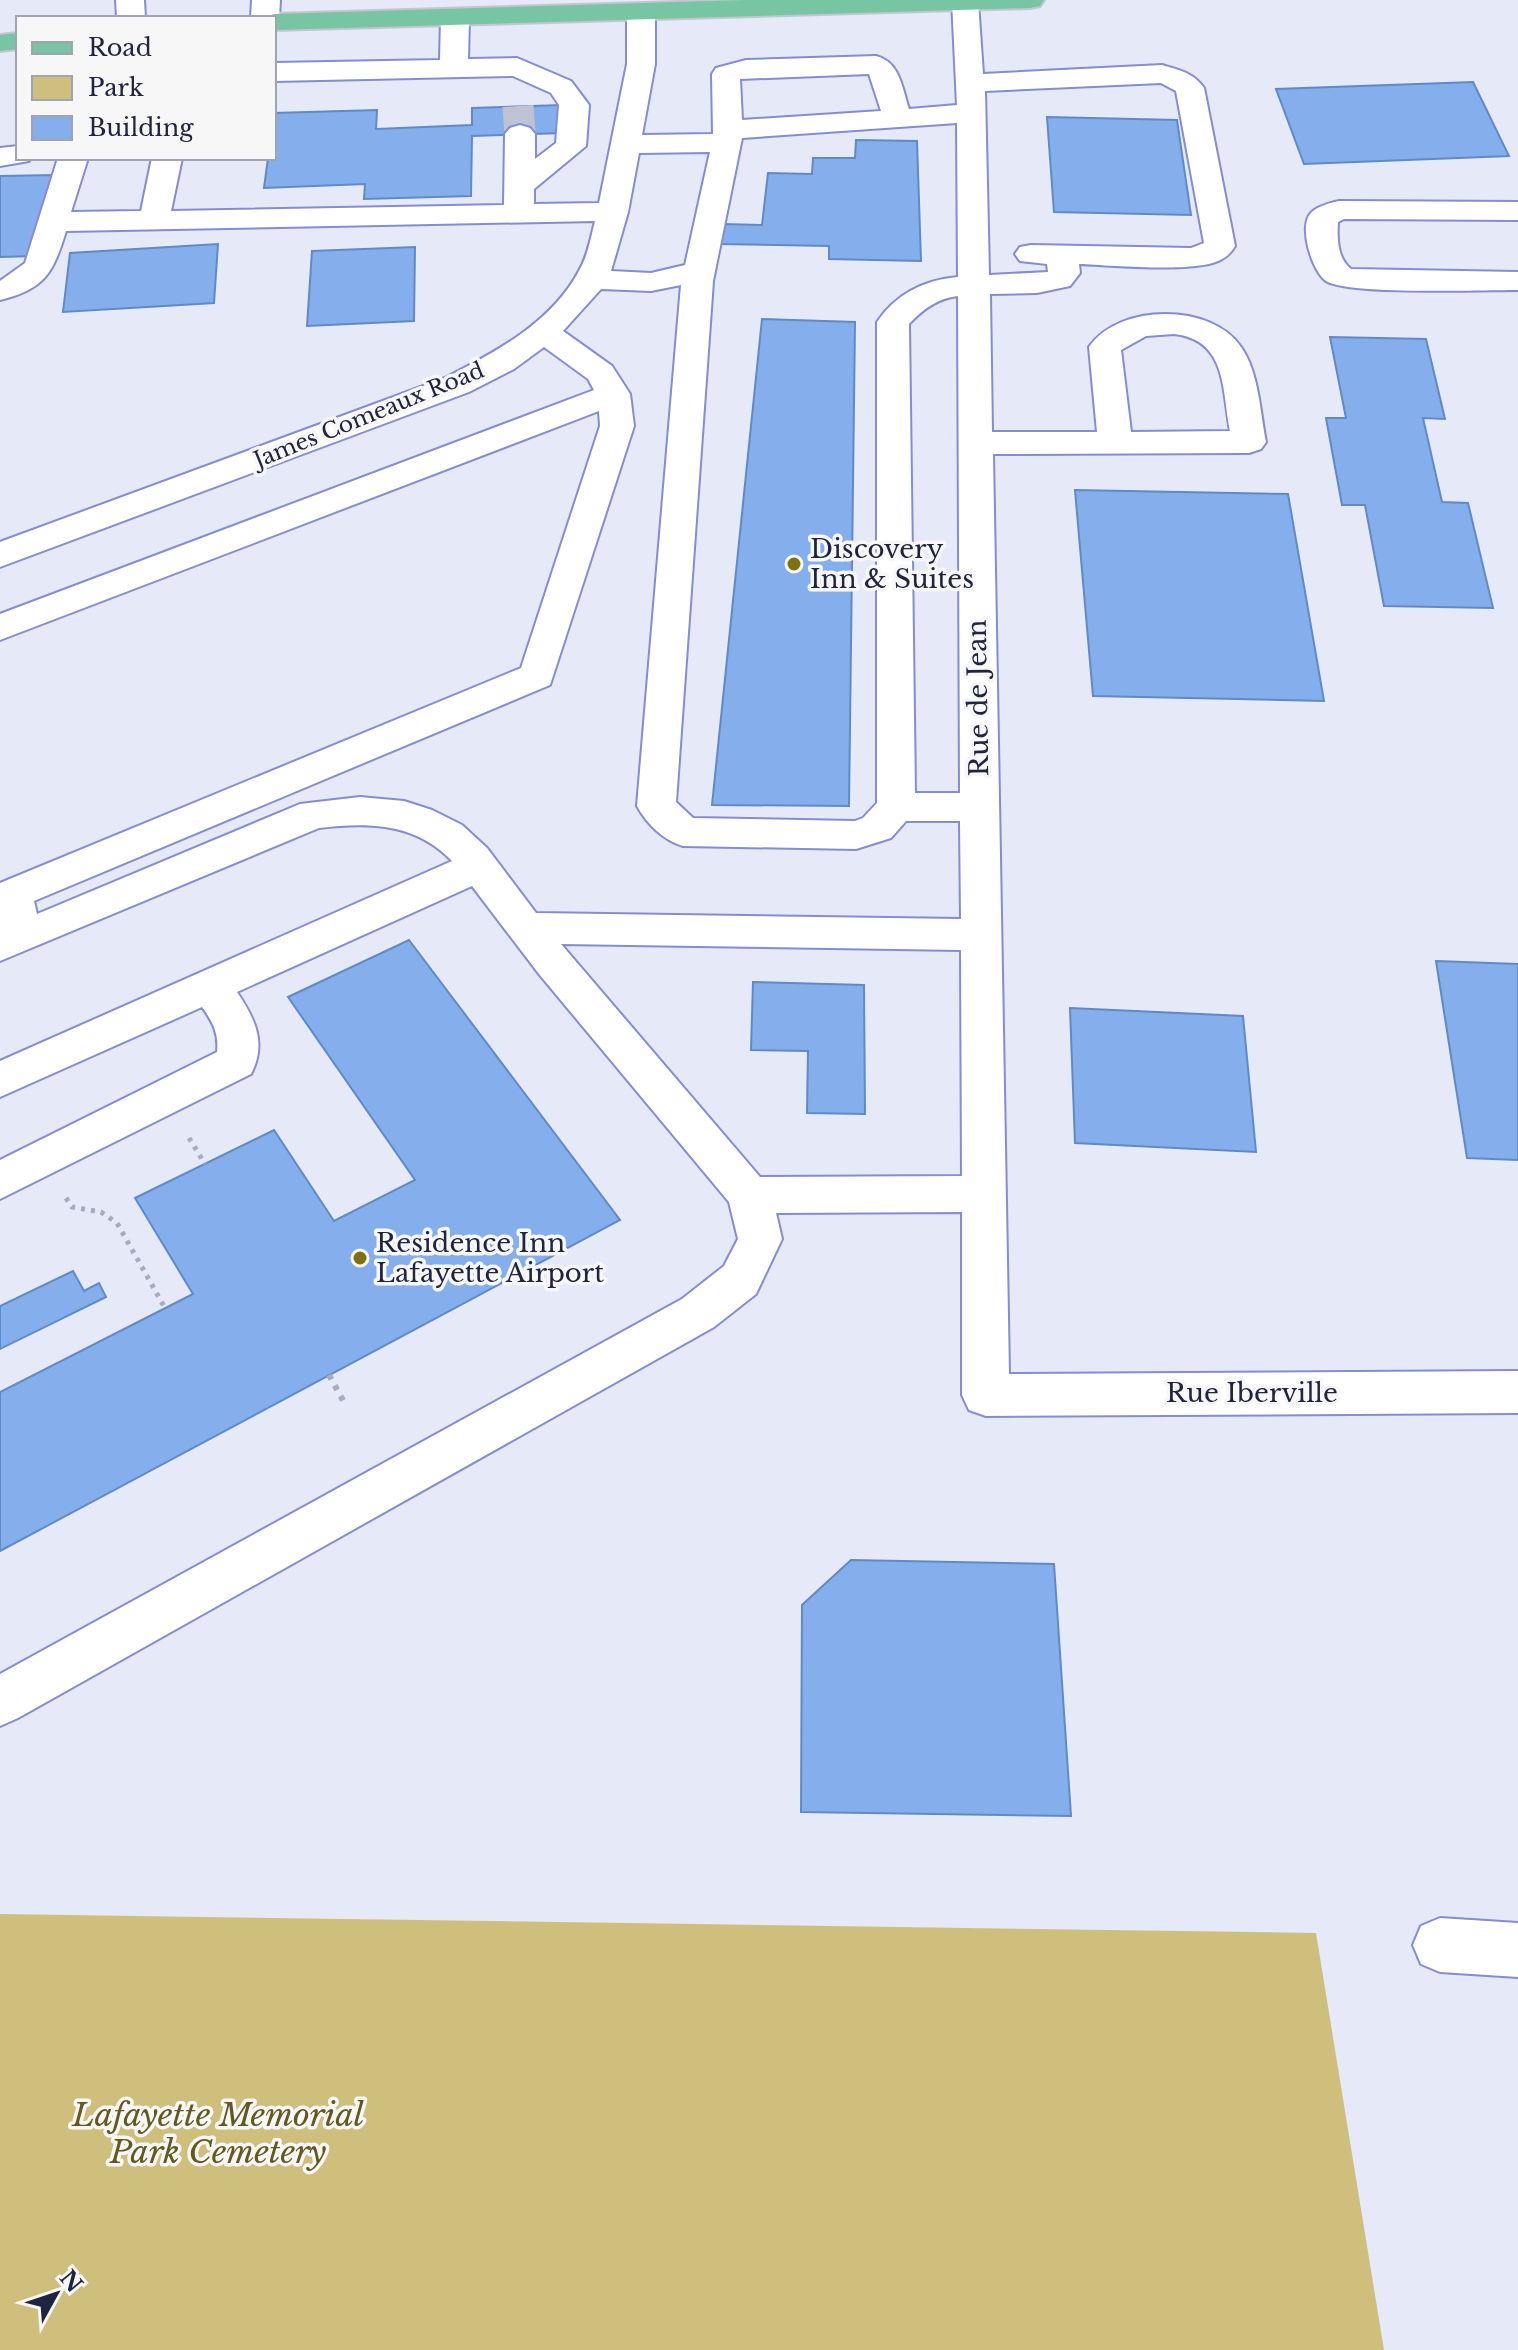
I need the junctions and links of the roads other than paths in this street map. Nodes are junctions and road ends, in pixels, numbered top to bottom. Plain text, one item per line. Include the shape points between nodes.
1 (1030, 0) edge
2 (964, 2) junction
3 (652, 8) edge
4 (455, 18) junction
5 (276, 22) edge
6 (454, 67) junction
7 (276, 72) edge
8 (970, 98) junction
9 (898, 118) junction
10 (520, 134) tunnel mouth
11 (728, 137) junction
12 (627, 144) junction
13 (72, 160) edge
14 (167, 160) edge
15 (520, 199) junction
16 (1518, 211) edge
17 (613, 212) junction
18 (154, 220) junction
19 (54, 222) junction
20 (974, 268) junction
21 (700, 271) junction
22 (591, 279) junction
23 (1518, 281) edge
24 (0, 291) edge
25 (544, 332) junction
26 (613, 394) junction
27 (975, 443) junction
28 (1115, 443) junction
29 (0, 555) edge
30 (0, 628) edge
31 (896, 807) junction
32 (979, 807) junction
33 (479, 866) junction
34 (6, 884) edge
35 (525, 928) junction
36 (981, 935) junction
37 (10, 941) edge
38 (210, 986) junction
39 (0, 1080) edge
40 (0, 1181) edge
41 (984, 1194) junction
42 (749, 1195) junction
43 (1518, 1392) edge
44 (986, 1395) joint
45 (0, 1701) edge
46 (1440, 1945) dead end
47 (1518, 1950) edge

1 - 2 main road
2 - 3 main road
2 - 8 street, Rue de Jean
3 - 4 main road
3 - 12 street, James Comeaux Road
4 - 5 main road
4 - 6 street
6 - 7 street
6 - 15 street via 561,87 574,105 571,146
8 - 9 street
8 - 20 street, Rue de Jean
8 - 20 street via 1162,74 1179,79 1190,88 1220,246 1191,257 1062,255 1064,273 1059,279
9 - 11 street
9 - 11 street via 876,65 746,69 726,74
10 - 15 street
11 - 12 street
11 - 21 street
12 - 17 street, James Comeaux Road
13 - 19 street
14 - 18 street
15 - 17 street
15 - 18 street
16 - 23 street via 1339,210 1323,217 1321,233 1329,264 1338,275
17 - 22 street, James Comeaux Road
18 - 19 street
19 - 24 street via 39,267
20 - 27 street, Rue de Jean
20 - 31 street via 905,304 893,322
21 - 22 street via 651,282
21 - 31 street via 656,806 683,832 856,835 877,828
22 - 25 street, James Comeaux Road
25 - 26 street via 600,373
25 - 29 street, James Comeaux Road via 457,385
26 - 30 street
26 - 34 street via 617,426 537,676
27 - 28 street
27 - 32 street, Rue de Jean
28 - 28 street via 1249,442 1228,350 1214,336 1168,324 1120,334 1105,347
31 - 32 street
32 - 36 street, Rue de Jean
33 - 35 street
33 - 37 street via 434,827 396,812 314,814
33 - 38 street
34 - 37 street
35 - 36 street
35 - 42 street
36 - 41 street, Rue de Jean
38 - 39 street
38 - 40 street via 236,1023 242,1046 236,1062
41 - 42 street
41 - 44 street, Rue de Jean
42 - 45 street via 760,1239 740,1280 698,1313
43 - 44 street, Rue Iberville
46 - 47 street

